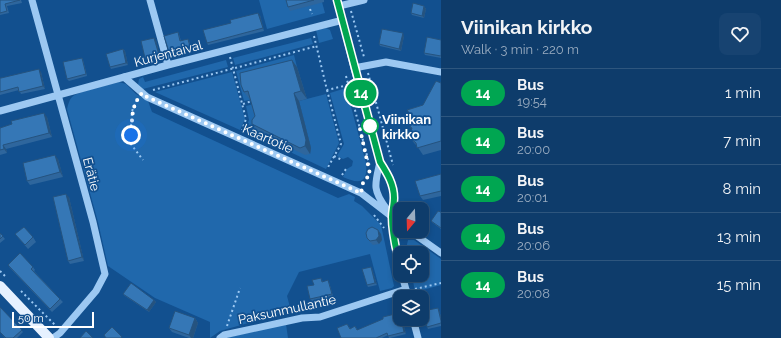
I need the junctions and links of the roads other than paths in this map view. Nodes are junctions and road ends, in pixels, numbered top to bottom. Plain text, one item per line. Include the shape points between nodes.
1 (32, 0) edge
2 (150, 0) edge
3 (364, 0) edge
4 (338, 3) edge
5 (343, 20) junction
6 (168, 65) junction
7 (354, 68) junction
8 (441, 72) edge
9 (124, 77) junction
10 (58, 95) junction
11 (0, 111) edge
12 (380, 162) junction
13 (392, 216) junction
14 (420, 238) edge
15 (395, 246) edge
16 (441, 253) edge
17 (406, 282) edge
18 (0, 286) edge
19 (410, 290) edge
20 (393, 293) edge
21 (415, 326) edge
22 (222, 336) edge
23 (49, 338) edge
24 (53, 338) edge
25 (418, 338) edge

1 - 10 street, Erätie
2 - 6 street
3 - 4 street via 348,4
4 - 5 street
5 - 6 street, Kurjentaival
5 - 7 street
6 - 9 street, Kurjentaival
7 - 8 street via 386,62
7 - 12 street
9 - 10 street, Kurjentaival
9 - 13 street, Kaartotie via 146,92 147,97 361,193
10 - 11 street, Kurjentaival
10 - 24 street, Erätie via 105,274 96,291
12 - 13 street via 390,178 393,189
12 - 13 street via 376,179 377,196
13 - 15 street
14 - 16 street
17 - 19 street
18 - 23 main road
20 - 22 street, Paksunmullantie via 320,317 302,318
21 - 25 street

